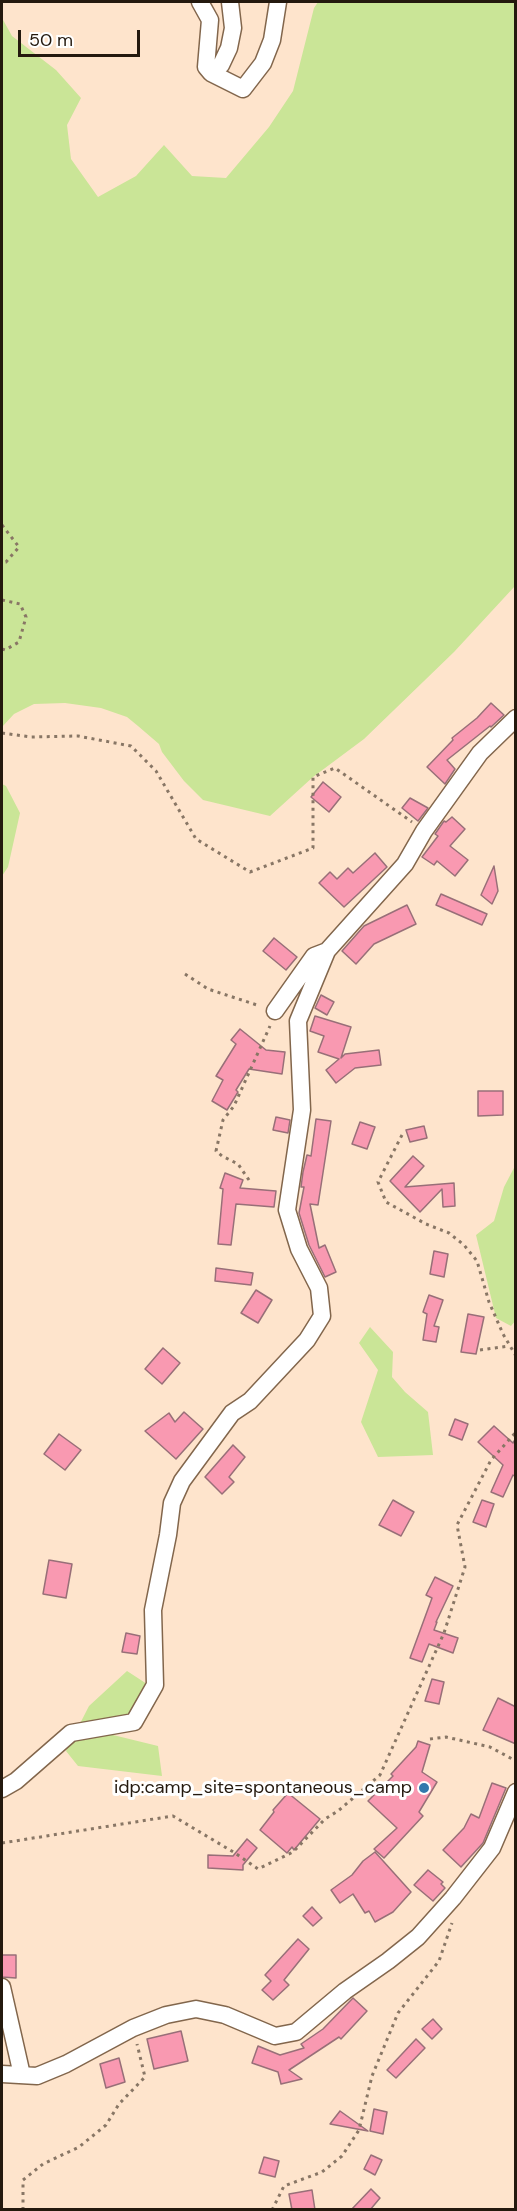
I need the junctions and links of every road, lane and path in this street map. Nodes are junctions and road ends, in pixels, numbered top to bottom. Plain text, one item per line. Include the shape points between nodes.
1 (200, 2) edge
2 (230, 2) edge
3 (278, 2) edge
4 (211, 73) junction
5 (2, 525) edge
6 (2, 562) edge
7 (2, 600) edge
8 (2, 650) edge
9 (516, 718) edge
10 (2, 733) edge
11 (424, 831) junction
12 (327, 951) junction
13 (185, 974) dead end
14 (274, 1011) junction
15 (402, 1135) dead end
16 (249, 1180) dead end
17 (509, 1346) junction
18 (480, 1350) dead end
19 (516, 1356) edge
20 (516, 1432) edge
21 (430, 1739) dead end
22 (516, 1761) edge
23 (2, 1789) edge
24 (516, 1792) edge
25 (2, 1843) edge
26 (453, 1898) junction
27 (2, 1987) edge
28 (133, 2028) junction
29 (2, 2074) edge
30 (22, 2075) junction
31 (23, 2210) edge
32 (272, 2210) edge

1 - 4 street via 210,20 206,67
2 - 4 street via 233,28 229,48 221,65
3 - 4 street via 272,40 263,63 243,89
5 - 6 path via 19,547
7 - 8 path via 20,604 27,617 20,642
9 - 11 street via 480,753
10 - 11 path via 78,736 131,746 156,771 196,839 250,872 313,848 313,777 335,768
11 - 12 street via 405,864
12 - 14 street via 314,956
12 - 23 street via 298,1021 302,1110 287,1210 299,1249 319,1288 322,1316 307,1340 250,1401 232,1413 182,1481 172,1503 153,1610 155,1685 134,1722 71,1733
13 - 14 path via 208,989
14 - 16 path via 266,1039 224,1120 216,1150 238,1164
15 - 17 path via 378,1182 386,1202 449,1233 464,1245 477,1261 489,1302
17 - 18 path
17 - 19 path
20 - 25 path via 491,1460 458,1524 465,1567 444,1632 380,1775 324,1819 292,1852 258,1869 173,1816
21 - 22 path via 446,1737 490,1747
24 - 26 street via 492,1848
26 - 28 street via 418,1937 296,2032 275,2036 225,2015 196,2009
26 - 32 path via 453,1921 439,1961 398,2013 372,2076 359,2130 342,2156 322,2172 284,2186
27 - 30 street
28 - 30 street via 38,2076
28 - 31 path via 145,2077 118,2104 106,2125 79,2147 43,2164 24,2180
29 - 30 street

